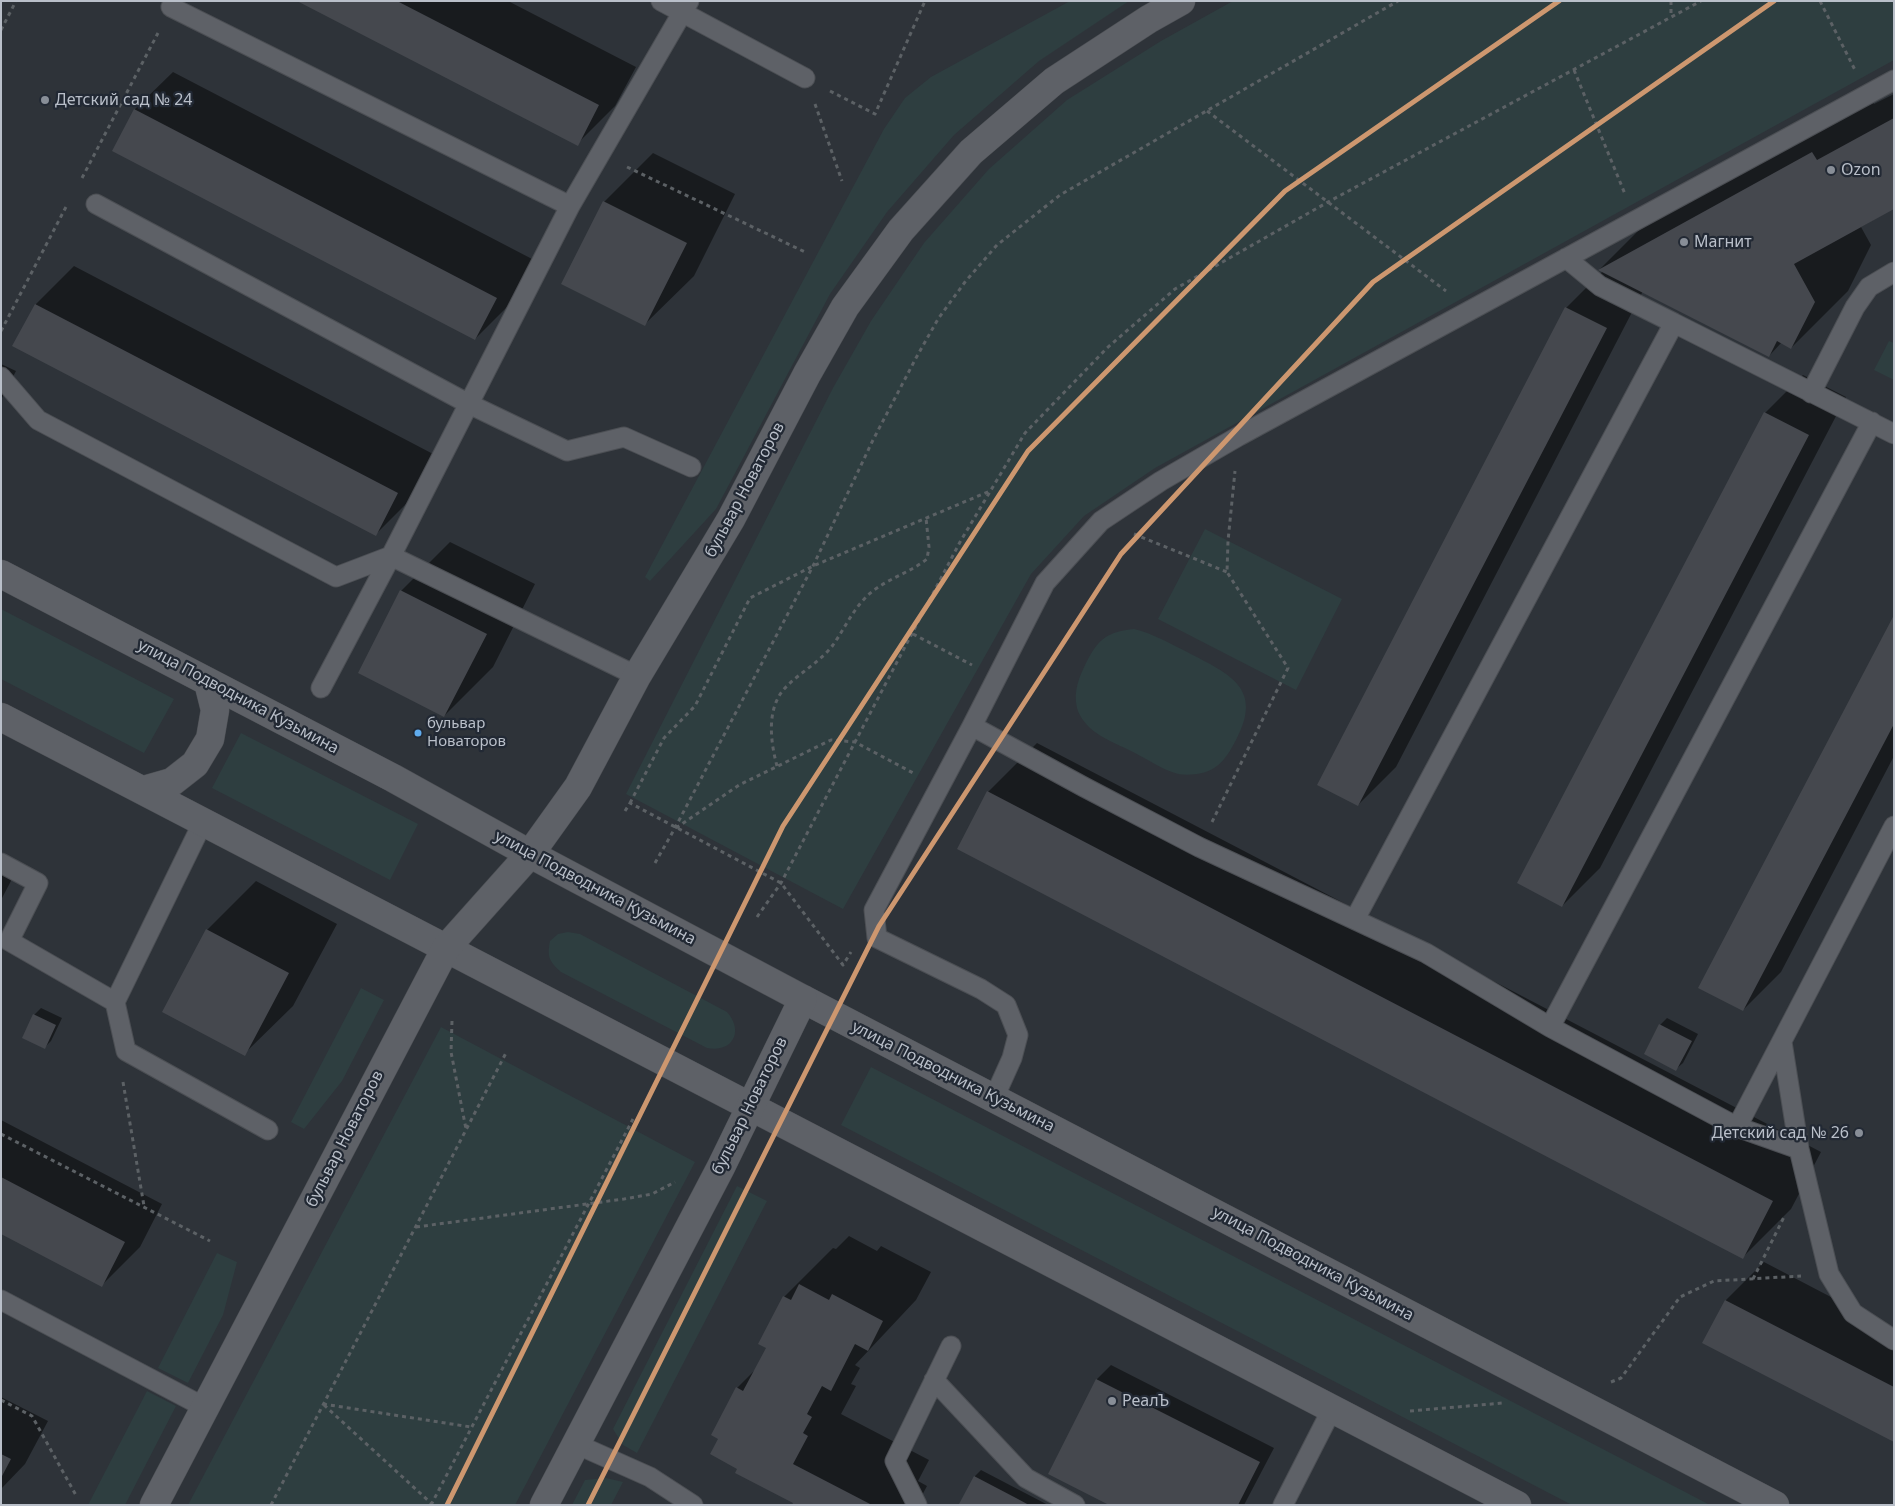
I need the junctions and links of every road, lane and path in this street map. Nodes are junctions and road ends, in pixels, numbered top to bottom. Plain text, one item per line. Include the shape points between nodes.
1 (16, 1) edge
2 (661, 1) edge
3 (925, 1) edge
4 (1181, 1) edge
5 (1398, 1) edge
6 (1671, 1) edge
7 (1701, 1) edge
8 (1820, 1) edge
9 (171, 7) joint
10 (685, 7) edge
11 (1672, 17) junction
12 (1, 30) edge
13 (1574, 70) junction
14 (805, 78) dead end
15 (1894, 80) edge
16 (836, 94) dead end
17 (1867, 94) junction
18 (814, 102) dead end
19 (1207, 111) junction
20 (599, 154) junction
21 (842, 181) dead end
22 (78, 184) dead end
23 (69, 201) dead end
24 (1328, 202) junction
25 (96, 204) dead end
26 (570, 206) junction
27 (1636, 220) junction
28 (805, 252) dead end
29 (1566, 258) junction
30 (1894, 272) edge
31 (1471, 310) junction
32 (1674, 323) junction
33 (1, 331) edge
34 (1, 377) edge
35 (1811, 393) junction
36 (469, 404) junction
37 (1872, 422) junction
38 (1894, 434) edge
39 (1239, 436) junction
40 (691, 467) dead end
41 (991, 491) junction
42 (926, 518) junction
43 (1101, 521) junction
44 (391, 556) junction
45 (813, 566) junction
46 (1227, 572) junction
47 (1, 574) edge
48 (913, 634) junction
49 (637, 676) junction
50 (996, 678) junction
51 (208, 682) junction
52 (321, 688) dead end
53 (1, 717) edge
54 (972, 726) junction
55 (855, 742) junction
56 (777, 766) junction
57 (939, 787) junction
58 (144, 790) junction
59 (630, 803) junction
60 (625, 811) dead end
61 (203, 822) junction
62 (1894, 826) edge
63 (675, 828) junction
64 (1199, 847) junction
65 (530, 854) junction
66 (1, 863) edge
67 (655, 863) dead end
68 (781, 883) junction
69 (757, 917) dead end
70 (1355, 919) junction
71 (5, 948) edge
72 (446, 948) junction
73 (843, 965) dead end
74 (803, 999) junction
75 (115, 1002) junction
76 (452, 1021) dead end
77 (1550, 1027) junction
78 (1782, 1042) junction
79 (126, 1051) junction
80 (507, 1051) dead end
81 (994, 1098) junction
82 (750, 1106) junction
83 (632, 1119) dead end
84 (1737, 1127) junction
85 (466, 1129) junction
86 (268, 1130) dead end
87 (1, 1134) edge
88 (1800, 1149) junction
89 (1805, 1175) junction
90 (677, 1181) dead end
91 (589, 1203) junction
92 (144, 1207) junction
93 (416, 1227) junction
94 (210, 1241) dead end
95 (1829, 1274) junction
96 (1753, 1279) junction
97 (1, 1300) edge
98 (1894, 1340) edge
99 (951, 1346) dead end
100 (934, 1380) junction
101 (1571, 1399) junction
102 (1, 1400) edge
103 (1504, 1403) dead end
104 (323, 1404) junction
105 (204, 1407) junction
106 (1332, 1409) junction
107 (1361, 1423) junction
108 (472, 1428) junction
109 (576, 1444) junction
110 (77, 1497) dead end
111 (154, 1505) edge
112 (271, 1505) edge
113 (432, 1505) edge
114 (544, 1505) edge
115 (693, 1505) edge
116 (917, 1505) edge
117 (1075, 1505) edge
118 (1283, 1505) edge
119 (1517, 1505) edge
120 (1775, 1505) edge

1 - 12 path
2 - 10 lane
3 - 16 path via 875,114
4 - 49 street, бульвар Новаторов via 1054,80 971,152 901,230 845,307 731,519
5 - 19 path
6 - 11 path
7 - 11 path
8 - 17 path
9 - 22 path
9 - 26 lane
10 - 14 lane
10 - 20 lane
11 - 13 path
13 - 24 path
13 - 27 path
15 - 17 lane
17 - 27 lane
18 - 21 path
19 - 24 path
19 - 45 path via 1060,195 997,245 938,319 873,440
20 - 26 lane
20 - 28 path
23 - 33 path
24 - 31 path
24 - 41 path via 1175,289 1107,348 1026,433
25 - 36 lane
26 - 36 lane
27 - 29 lane
29 - 31 lane
29 - 32 lane via 1600,286
30 - 35 lane via 1869,287 1855,307
31 - 39 lane
32 - 35 lane
32 - 70 lane
34 - 44 lane via 38,420 336,577
35 - 37 lane
36 - 40 lane via 567,451 624,437
36 - 44 lane
37 - 38 lane
37 - 77 lane
39 - 43 lane
39 - 46 path
41 - 42 path
41 - 48 path via 960,542
42 - 45 path
42 - 56 path via 927,559 878,587 861,601 832,646 785,687 774,705 773,751
43 - 46 path
43 - 50 lane via 1045,583
44 - 49 lane
44 - 52 lane
45 - 59 path via 750,598 695,706 664,738
45 - 63 path
46 - 64 path via 1288,668
47 - 51 street, улица Подводника Кузьмина
48 - 50 path
48 - 55 path
49 - 65 street, бульвар Новаторов via 578,787
50 - 54 lane
51 - 58 street via 215,710 210,739 200,756 172,782
51 - 65 street, улица Подводника Кузьмина
53 - 58 street
54 - 57 lane
54 - 64 lane
55 - 56 path via 831,740
55 - 57 path
55 - 68 path
56 - 63 path via 739,785
57 - 81 lane via 874,910 877,938 981,989 1006,1006 1018,1035 1012,1058
58 - 61 street
59 - 60 path
59 - 63 path
61 - 72 street
61 - 75 lane
62 - 78 lane
63 - 67 path
63 - 68 path
64 - 70 lane
65 - 72 street, бульвар Новаторов
65 - 74 street, улица Подводника Кузьмина
66 - 71 lane via 38,883
68 - 69 path
68 - 73 path
70 - 77 lane via 1426,953
71 - 75 lane
72 - 82 street
72 - 105 street, бульвар Новаторов
74 - 81 street, улица Подводника Кузьмина
74 - 82 street, бульвар Новаторов
75 - 79 lane
76 - 85 path via 451,1052
77 - 84 lane
78 - 84 lane
78 - 88 lane
79 - 86 lane
79 - 92 path via 123,1082
80 - 85 path
81 - 101 street, улица Подводника Кузьмина
82 - 106 street
82 - 109 street, бульвар Новаторов
83 - 91 path
84 - 88 lane
85 - 93 path
87 - 92 path
88 - 89 lane
89 - 95 lane
89 - 96 path
90 - 91 path via 652,1194
91 - 93 path
91 - 108 path
92 - 94 path
93 - 104 path
95 - 96 path
95 - 98 lane via 1853,1313
96 - 101 path via 1714,1280 1680,1297 1621,1378
97 - 105 lane
99 - 100 lane
100 - 116 lane via 895,1461
100 - 117 lane via 1026,1478
101 - 120 street, улица Подводника Кузьмина
102 - 110 path via 32,1416
103 - 107 path via 1418,1409
104 - 108 path
104 - 112 path
104 - 113 path
105 - 111 street, бульвар Новаторов
106 - 107 street
106 - 118 lane
107 - 119 street
108 - 113 path
109 - 114 street, бульвар Новаторов
109 - 115 lane via 650,1477

